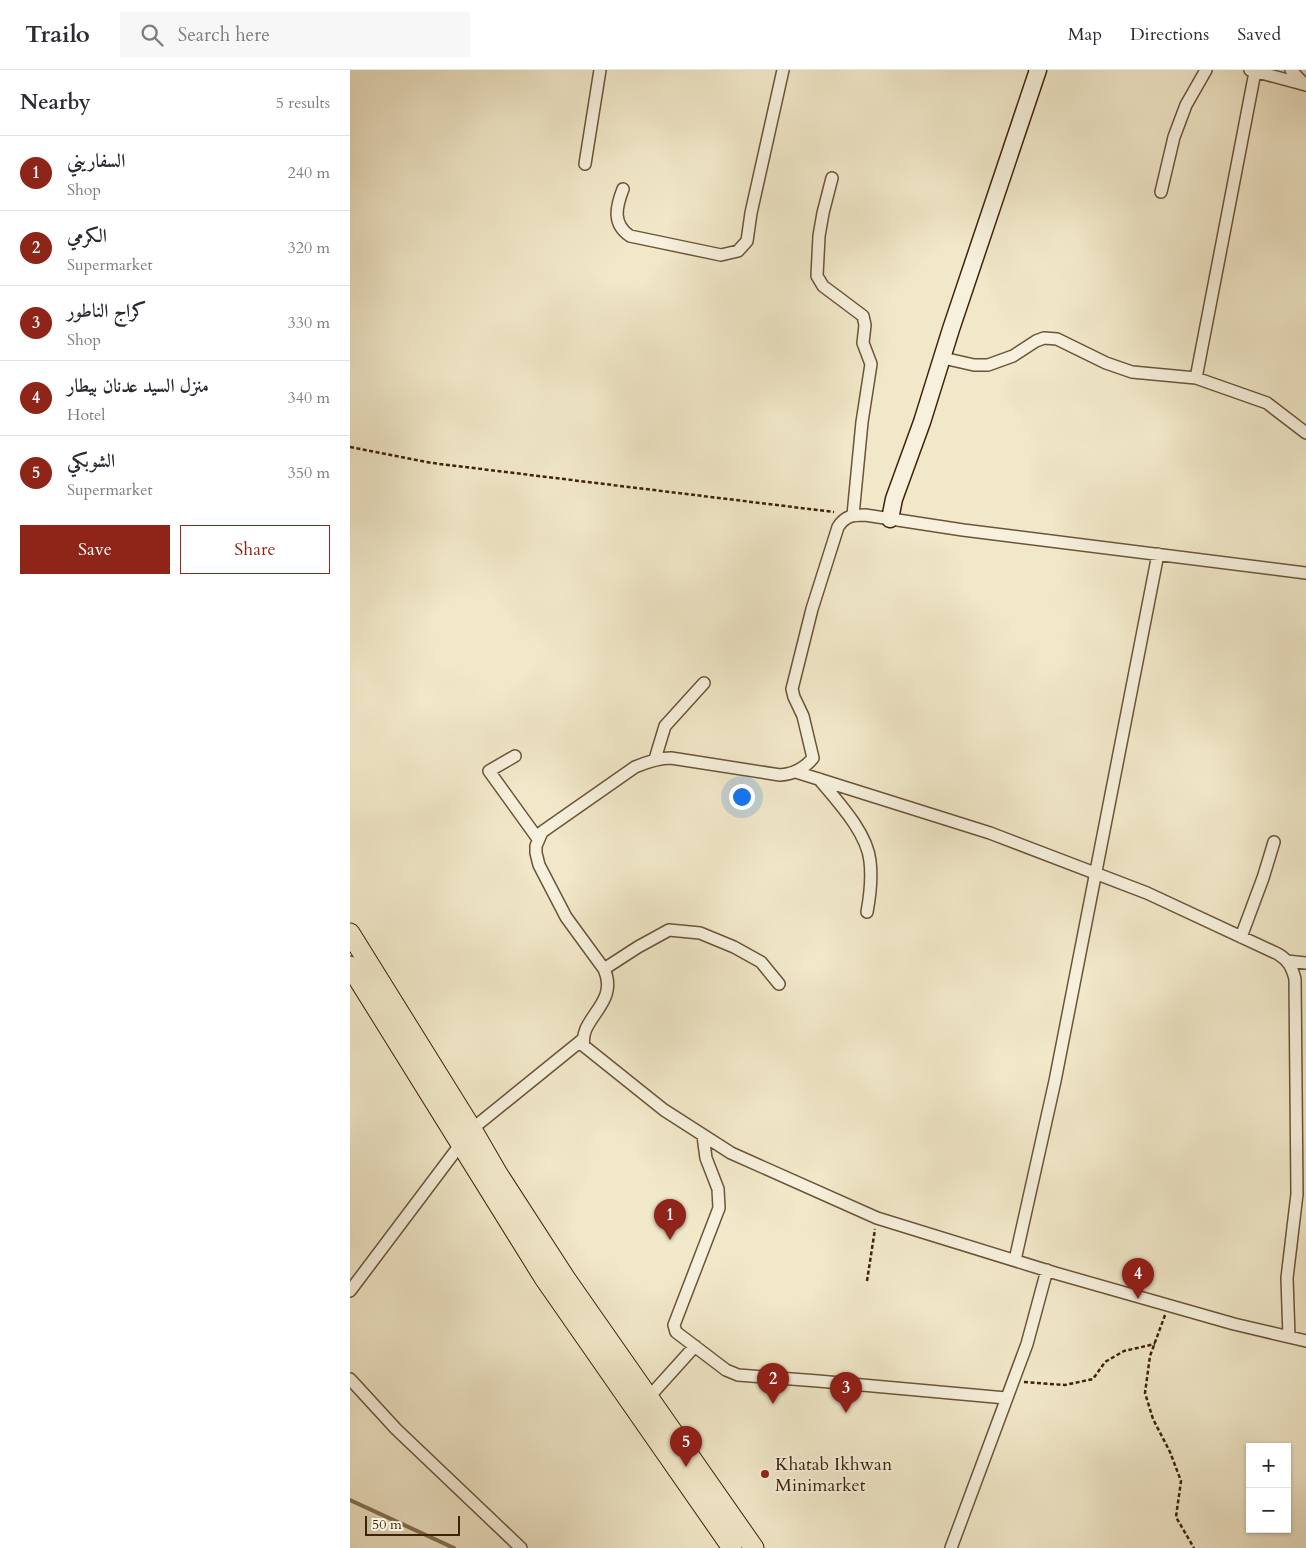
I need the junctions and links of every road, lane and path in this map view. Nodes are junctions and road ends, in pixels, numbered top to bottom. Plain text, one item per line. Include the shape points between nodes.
1 (600, 70) edge
2 (783, 70) edge
3 (1038, 70) edge
4 (1206, 70) edge
5 (1291, 70) edge
6 (1252, 71) edge
7 (1305, 85) edge
8 (585, 164) dead end
9 (832, 178) dead end
10 (622, 190) dead end
11 (1161, 192) dead end
12 (943, 358) junction
13 (1196, 378) junction
14 (1306, 434) edge
15 (350, 447) edge
16 (853, 515) junction
17 (890, 518) junction
18 (1158, 554) junction
19 (1306, 573) edge
20 (704, 683) dead end
21 (515, 756) dead end
22 (655, 759) junction
23 (796, 772) junction
24 (819, 779) junction
25 (538, 839) junction
26 (1274, 842) dead end
27 (1094, 873) junction
28 (867, 912) dead end
29 (350, 933) edge
30 (1241, 937) junction
31 (1287, 961) junction
32 (1306, 963) edge
33 (350, 966) edge
34 (604, 970) junction
35 (779, 984) dead end
36 (582, 1040) junction
37 (466, 1135) junction
38 (703, 1136) junction
39 (877, 1218) junction
40 (1015, 1260) junction
41 (1047, 1270) junction
42 (867, 1280) dead end
43 (350, 1291) edge
44 (1167, 1304) junction
45 (1289, 1337) junction
46 (1306, 1341) edge
47 (1155, 1344) junction
48 (695, 1346) junction
49 (350, 1379) edge
50 (1013, 1380) junction
51 (649, 1397) junction
52 (1006, 1398) junction
53 (521, 1548) edge
54 (732, 1548) edge
55 (754, 1548) edge
56 (951, 1548) edge
57 (1194, 1548) edge

1 - 8 street
2 - 10 street via 748,238 741,249 721,255 630,236 617,219
3 - 12 street
4 - 11 street via 1186,105 1174,136
5 - 7 street
6 - 7 street
6 - 13 street
9 - 16 street via 819,236 817,276 823,286 863,316 863,343 872,364 862,422
12 - 13 street via 974,366 988,365 1013,356 1036,341 1051,338 1132,372
12 - 17 street
13 - 14 street via 1267,403
15 - 16 path via 432,463
16 - 17 street
16 - 23 street via 838,527 793,682 794,697 803,716 812,758
17 - 18 street
18 - 19 street
18 - 27 street
20 - 22 street via 665,726
21 - 25 street via 489,771
22 - 23 street via 671,758 774,774
22 - 25 street via 628,773 542,832
23 - 24 street
24 - 27 street via 990,833
24 - 28 street via 862,836 870,860
25 - 34 street via 536,853 540,865 566,918
26 - 30 street
27 - 30 street via 1147,892
27 - 40 street via 1055,1081
29 - 37 main road
30 - 31 street
31 - 32 street
31 - 45 street via 1295,979 1297,1090 1297,1194 1287,1278
33 - 37 main road
34 - 35 street via 669,930 700,933 734,946 761,962
34 - 36 street via 608,977 608,991
36 - 37 street
36 - 38 street via 587,1050
37 - 43 street
37 - 51 main road via 498,1174 566,1279
37 - 54 main road via 544,1278
38 - 39 street via 731,1153
38 - 48 street via 706,1158 718,1189 719,1208 674,1325 676,1332
39 - 40 street
39 - 42 path
40 - 41 street
41 - 44 street
41 - 50 street via 1027,1344
44 - 45 street
44 - 47 path
45 - 46 street
47 - 50 path via 1124,1351 1105,1362 1093,1379 1065,1385
47 - 57 path via 1145,1393 1181,1481 1176,1517
48 - 51 street
48 - 52 street via 726,1370 738,1375
49 - 53 street via 396,1429
50 - 52 street
51 - 55 main road
52 - 56 street

